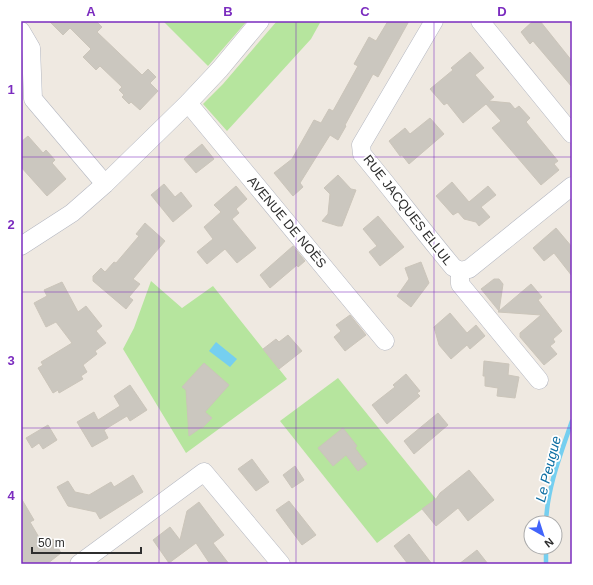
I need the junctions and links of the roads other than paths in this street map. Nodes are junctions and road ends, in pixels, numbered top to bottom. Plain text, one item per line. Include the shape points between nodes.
1 (260, 21) edge
2 (434, 21) edge
3 (480, 21) edge
4 (21, 31) edge
5 (27, 88) edge
6 (188, 103) junction
7 (572, 134) edge
8 (105, 184) junction
9 (572, 186) edge
10 (21, 246) edge
11 (460, 270) junction
12 (385, 341) dead end
13 (539, 380) dead end
14 (79, 564) edge
15 (281, 564) edge

1 - 6 street
2 - 11 street, RUE JACQUES ELLUL via 361,145 362,154 412,218 453,267
3 - 7 street
4 - 5 street via 31,48
5 - 8 street via 33,99
6 - 8 street
6 - 12 street, AVENUE DE NOÈS
8 - 10 street via 72,213
9 - 11 street, RUE JACQUES ELLUL via 470,269
11 - 13 street, RUE JACQUES ELLUL via 460,284
14 - 15 street via 204,472

